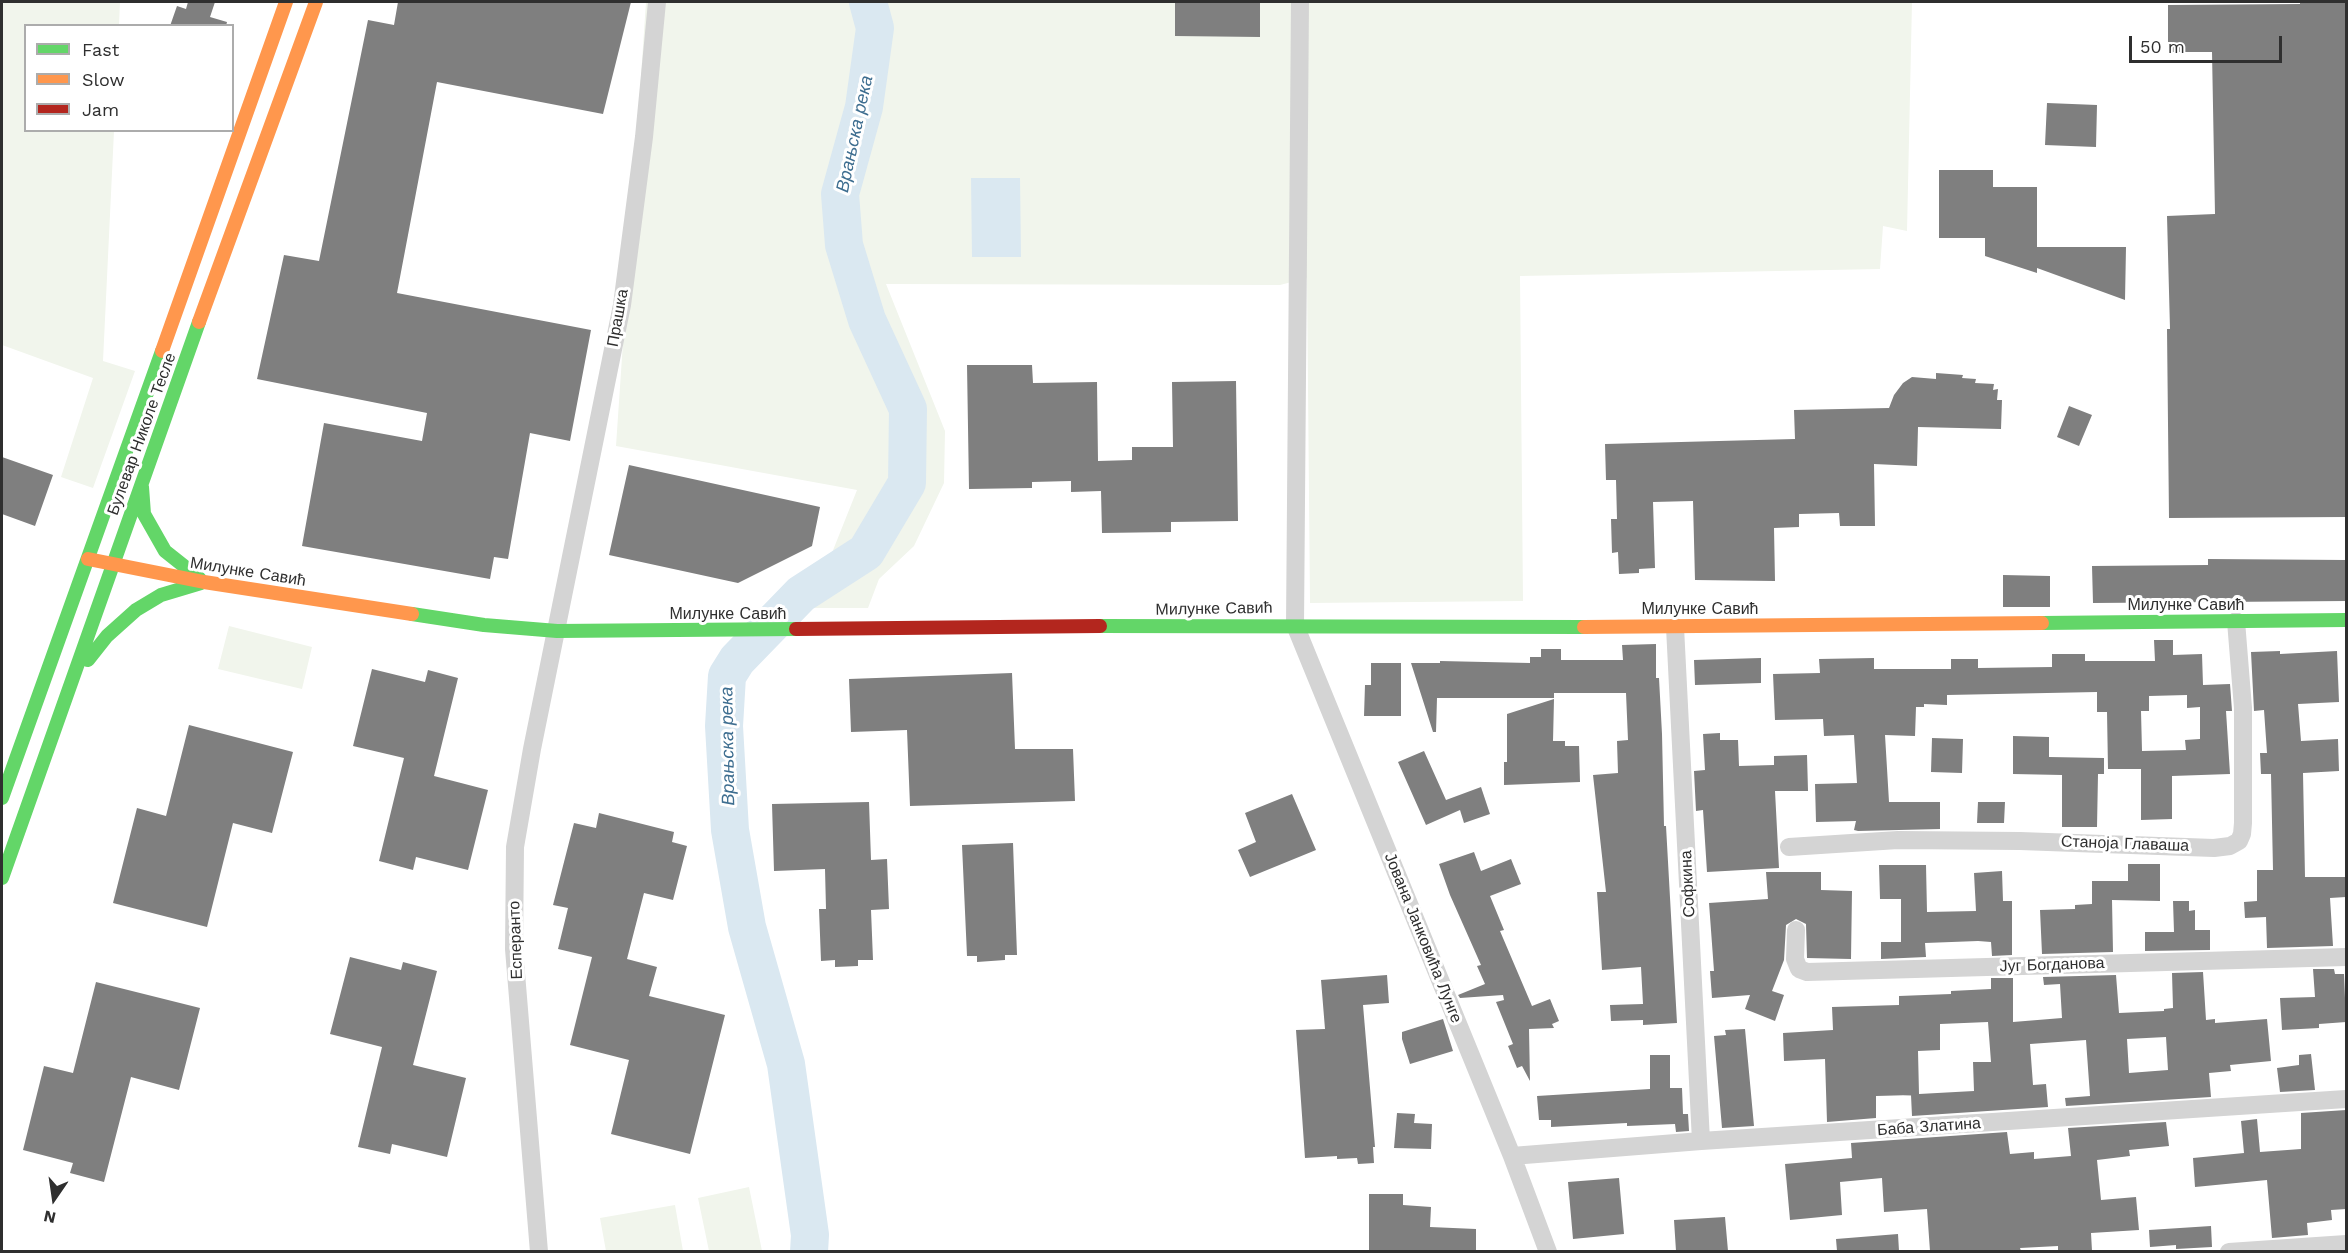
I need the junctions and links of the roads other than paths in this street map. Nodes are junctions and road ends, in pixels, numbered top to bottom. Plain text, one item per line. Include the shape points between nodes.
1 (286, 2) edge
2 (316, 2) edge
3 (657, 2) edge
4 (1300, 2) edge
5 (141, 481) junction
6 (88, 559) junction
7 (114, 564) junction
8 (204, 582) junction
9 (2346, 620) edge
10 (2236, 621) junction
11 (1295, 625) junction
12 (1675, 627) junction
13 (557, 631) junction
14 (74, 679) junction
15 (2, 798) edge
16 (1789, 847) dead end
17 (2, 878) edge
18 (1796, 930) dead end
19 (2346, 957) edge
20 (2346, 1099) edge
21 (1701, 1141) junction
22 (1512, 1156) junction
23 (2346, 1244) edge
24 (539, 1251) edge
25 (1548, 1251) edge
26 (2229, 1251) edge

1 - 6 street, Булевар Николе Тесле
2 - 5 street, Булевар Николе Тесле
3 - 13 street, Прашка via 622,305
4 - 11 street
5 - 7 street, Булевар Николе Тесле
5 - 8 street via 144,514 165,551
6 - 7 street, Милунке Савић
6 - 15 street, Булевар Николе Тесле
7 - 8 street, Милунке Савић
7 - 14 street, Булевар Николе Тесле
8 - 13 street, Милунке Савић via 484,625
8 - 14 street via 161,595 136,610 107,636
9 - 10 street, Милунке Савић
10 - 12 street, Милунке Савић
10 - 16 street, Станоја Главаша via 2243,708 2243,823 2239,841 2230,846 1898,840
11 - 12 street, Милунке Савић
11 - 13 street, Милунке Савић
11 - 22 street, Јована Јанковића Лунге
12 - 21 street, Софкина
13 - 24 street, Есперанто via 532,749 514,871 514,949
14 - 17 street, Булевар Николе Тесле
18 - 19 street, Југ Богданова via 1795,959 1799,969 1807,972
20 - 21 street, Баба Златина
21 - 22 street, Баба Златина
22 - 25 street, Јована Јанковића Лунге
23 - 26 street

